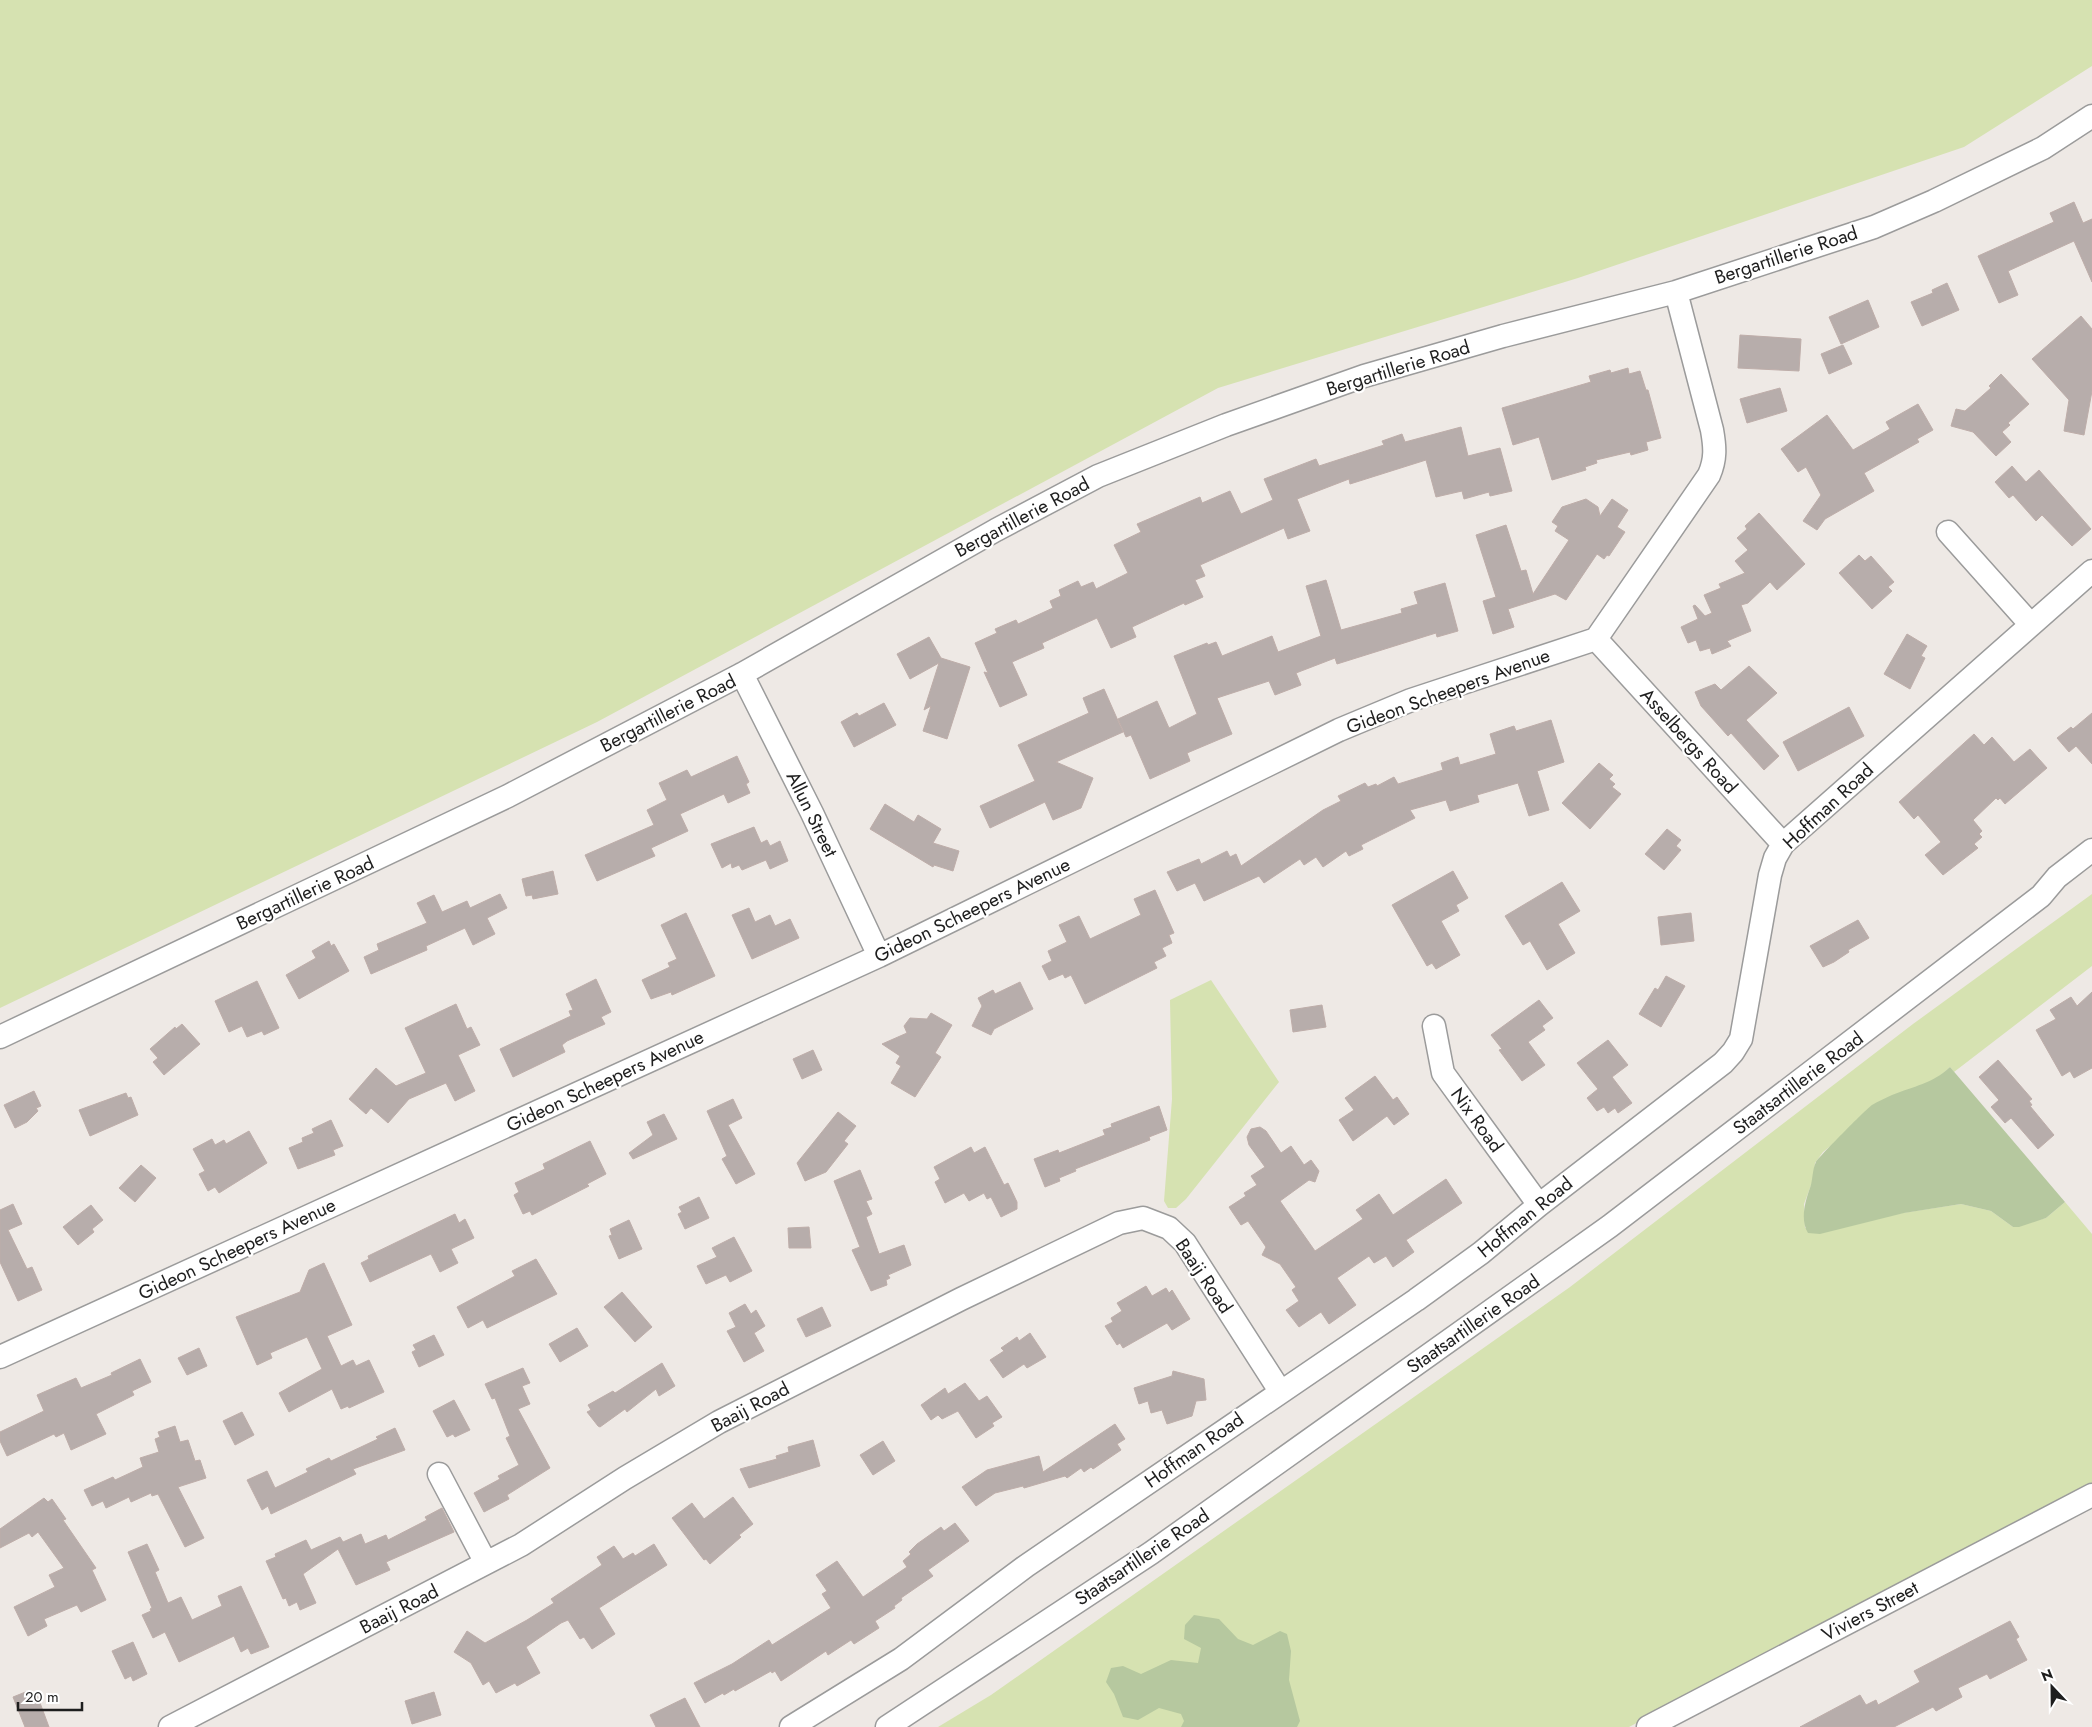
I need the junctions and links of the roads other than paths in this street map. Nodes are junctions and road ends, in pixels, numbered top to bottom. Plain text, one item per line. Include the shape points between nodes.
1 (2092, 116) edge
2 (1676, 292) junction
3 (1948, 532) dead end
4 (2092, 572) edge
5 (2031, 625) junction
6 (1596, 638) junction
7 (742, 674) junction
8 (1783, 844) junction
9 (2092, 850) edge
10 (2092, 867) edge
11 (2041, 896) junction
12 (879, 956) junction
13 (1434, 1026) dead end
14 (0, 1037) edge
15 (1539, 1205) junction
16 (0, 1357) edge
17 (1280, 1391) junction
18 (439, 1474) dead end
19 (2092, 1495) edge
20 (486, 1563) junction
21 (170, 1727) edge
22 (791, 1727) edge
23 (887, 1727) edge
24 (1648, 1727) edge

1 - 2 street, Bergartillerie Road via 2043,148 1874,227
2 - 6 street via 1712,430 1716,448 1714,462 1709,474
2 - 7 street, Bergartillerie Road via 1364,376 1226,425 1098,476
3 - 5 street
4 - 5 street, Hoffman Road
5 - 8 street, Hoffman Road
6 - 8 street, Asselbergs Road
6 - 12 street, Gideon Scheepers Avenue via 1411,700 1339,730
7 - 12 street, Allun Street
7 - 14 street, Bergartillerie Road via 508,796
8 - 15 street, Hoffman Road via 1770,875 1738,1046 1723,1063
9 - 11 street, Staatsartillerie Road via 2057,877
10 - 11 street, Staatsartillerie Road
11 - 23 street, Staatsartillerie Road via 1610,1226 1151,1553
12 - 16 street, Gideon Scheepers Avenue
13 - 15 street, Nix Road via 1443,1073
15 - 17 street, Hoffman Road via 1481,1253 1416,1300
17 - 20 street, Baaij Road via 1185,1244 1169,1228 1143,1218 1119,1223 719,1422
17 - 22 street, Hoffman Road via 1026,1566 901,1659
18 - 20 street
19 - 24 street, Viviers Street
20 - 21 street, Baaij Road

